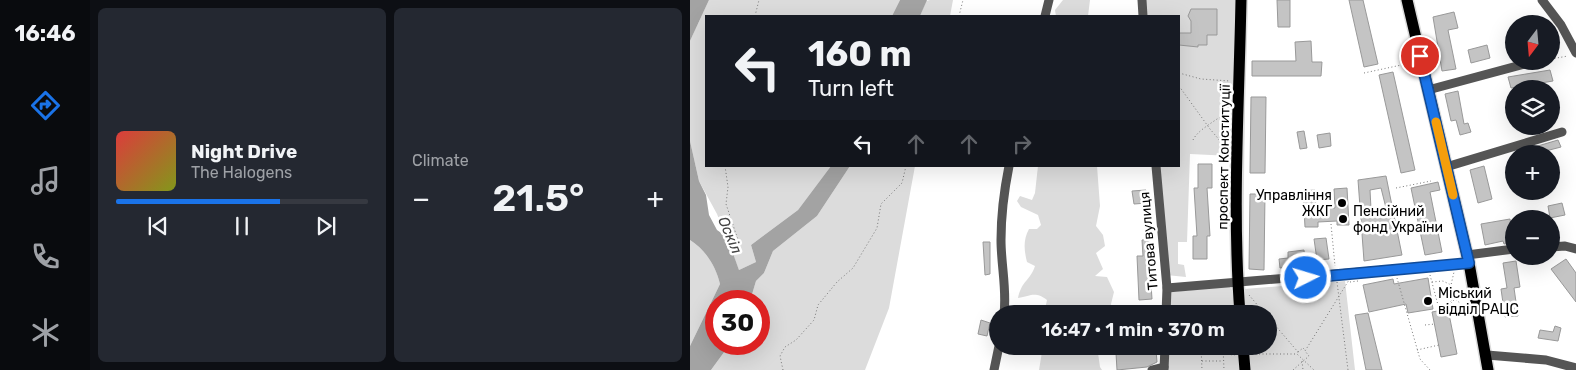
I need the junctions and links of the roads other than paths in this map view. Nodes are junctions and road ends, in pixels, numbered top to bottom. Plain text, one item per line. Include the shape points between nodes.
1 (1049, 0) edge
2 (1142, 0) edge
3 (1241, 0) edge
4 (1407, 0) edge
5 (1542, 0) edge
6 (1045, 15) edge
7 (1143, 15) edge
8 (1572, 54) edge
9 (1505, 69) edge
10 (1428, 90) junction
11 (1562, 132) dead end
12 (1009, 167) edge
13 (1156, 167) edge
14 (1446, 167) junction
15 (1560, 246) edge
16 (1505, 250) edge
17 (1576, 250) edge
18 (1468, 259) junction
19 (1238, 284) junction
20 (1167, 288) junction
21 (1005, 305) edge
22 (1166, 305) edge
23 (1239, 305) edge
24 (998, 355) edge
25 (1165, 355) edge
26 (1242, 355) edge
27 (1487, 355) junction
28 (1164, 368) edge
29 (1576, 368) edge
30 (994, 370) edge
31 (1152, 370) edge
32 (1245, 370) edge
33 (1488, 370) edge

1 - 6 street
2 - 7 street
3 - 19 main road, проспект Конституції
4 - 10 main road
5 - 8 street via 1561,25
9 - 10 street
10 - 14 main road
11 - 14 street
12 - 21 street via 1000,241
13 - 20 street, Титова вулиця
14 - 18 main road
15 - 17 street
16 - 18 street
18 - 19 street via 1456,264
18 - 27 main road
19 - 20 street
19 - 23 main road, проспект Конституції
20 - 22 street, Титова вулиця
24 - 30 street
25 - 28 street
26 - 32 main road
27 - 29 street via 1546,360
27 - 33 main road
28 - 31 street

